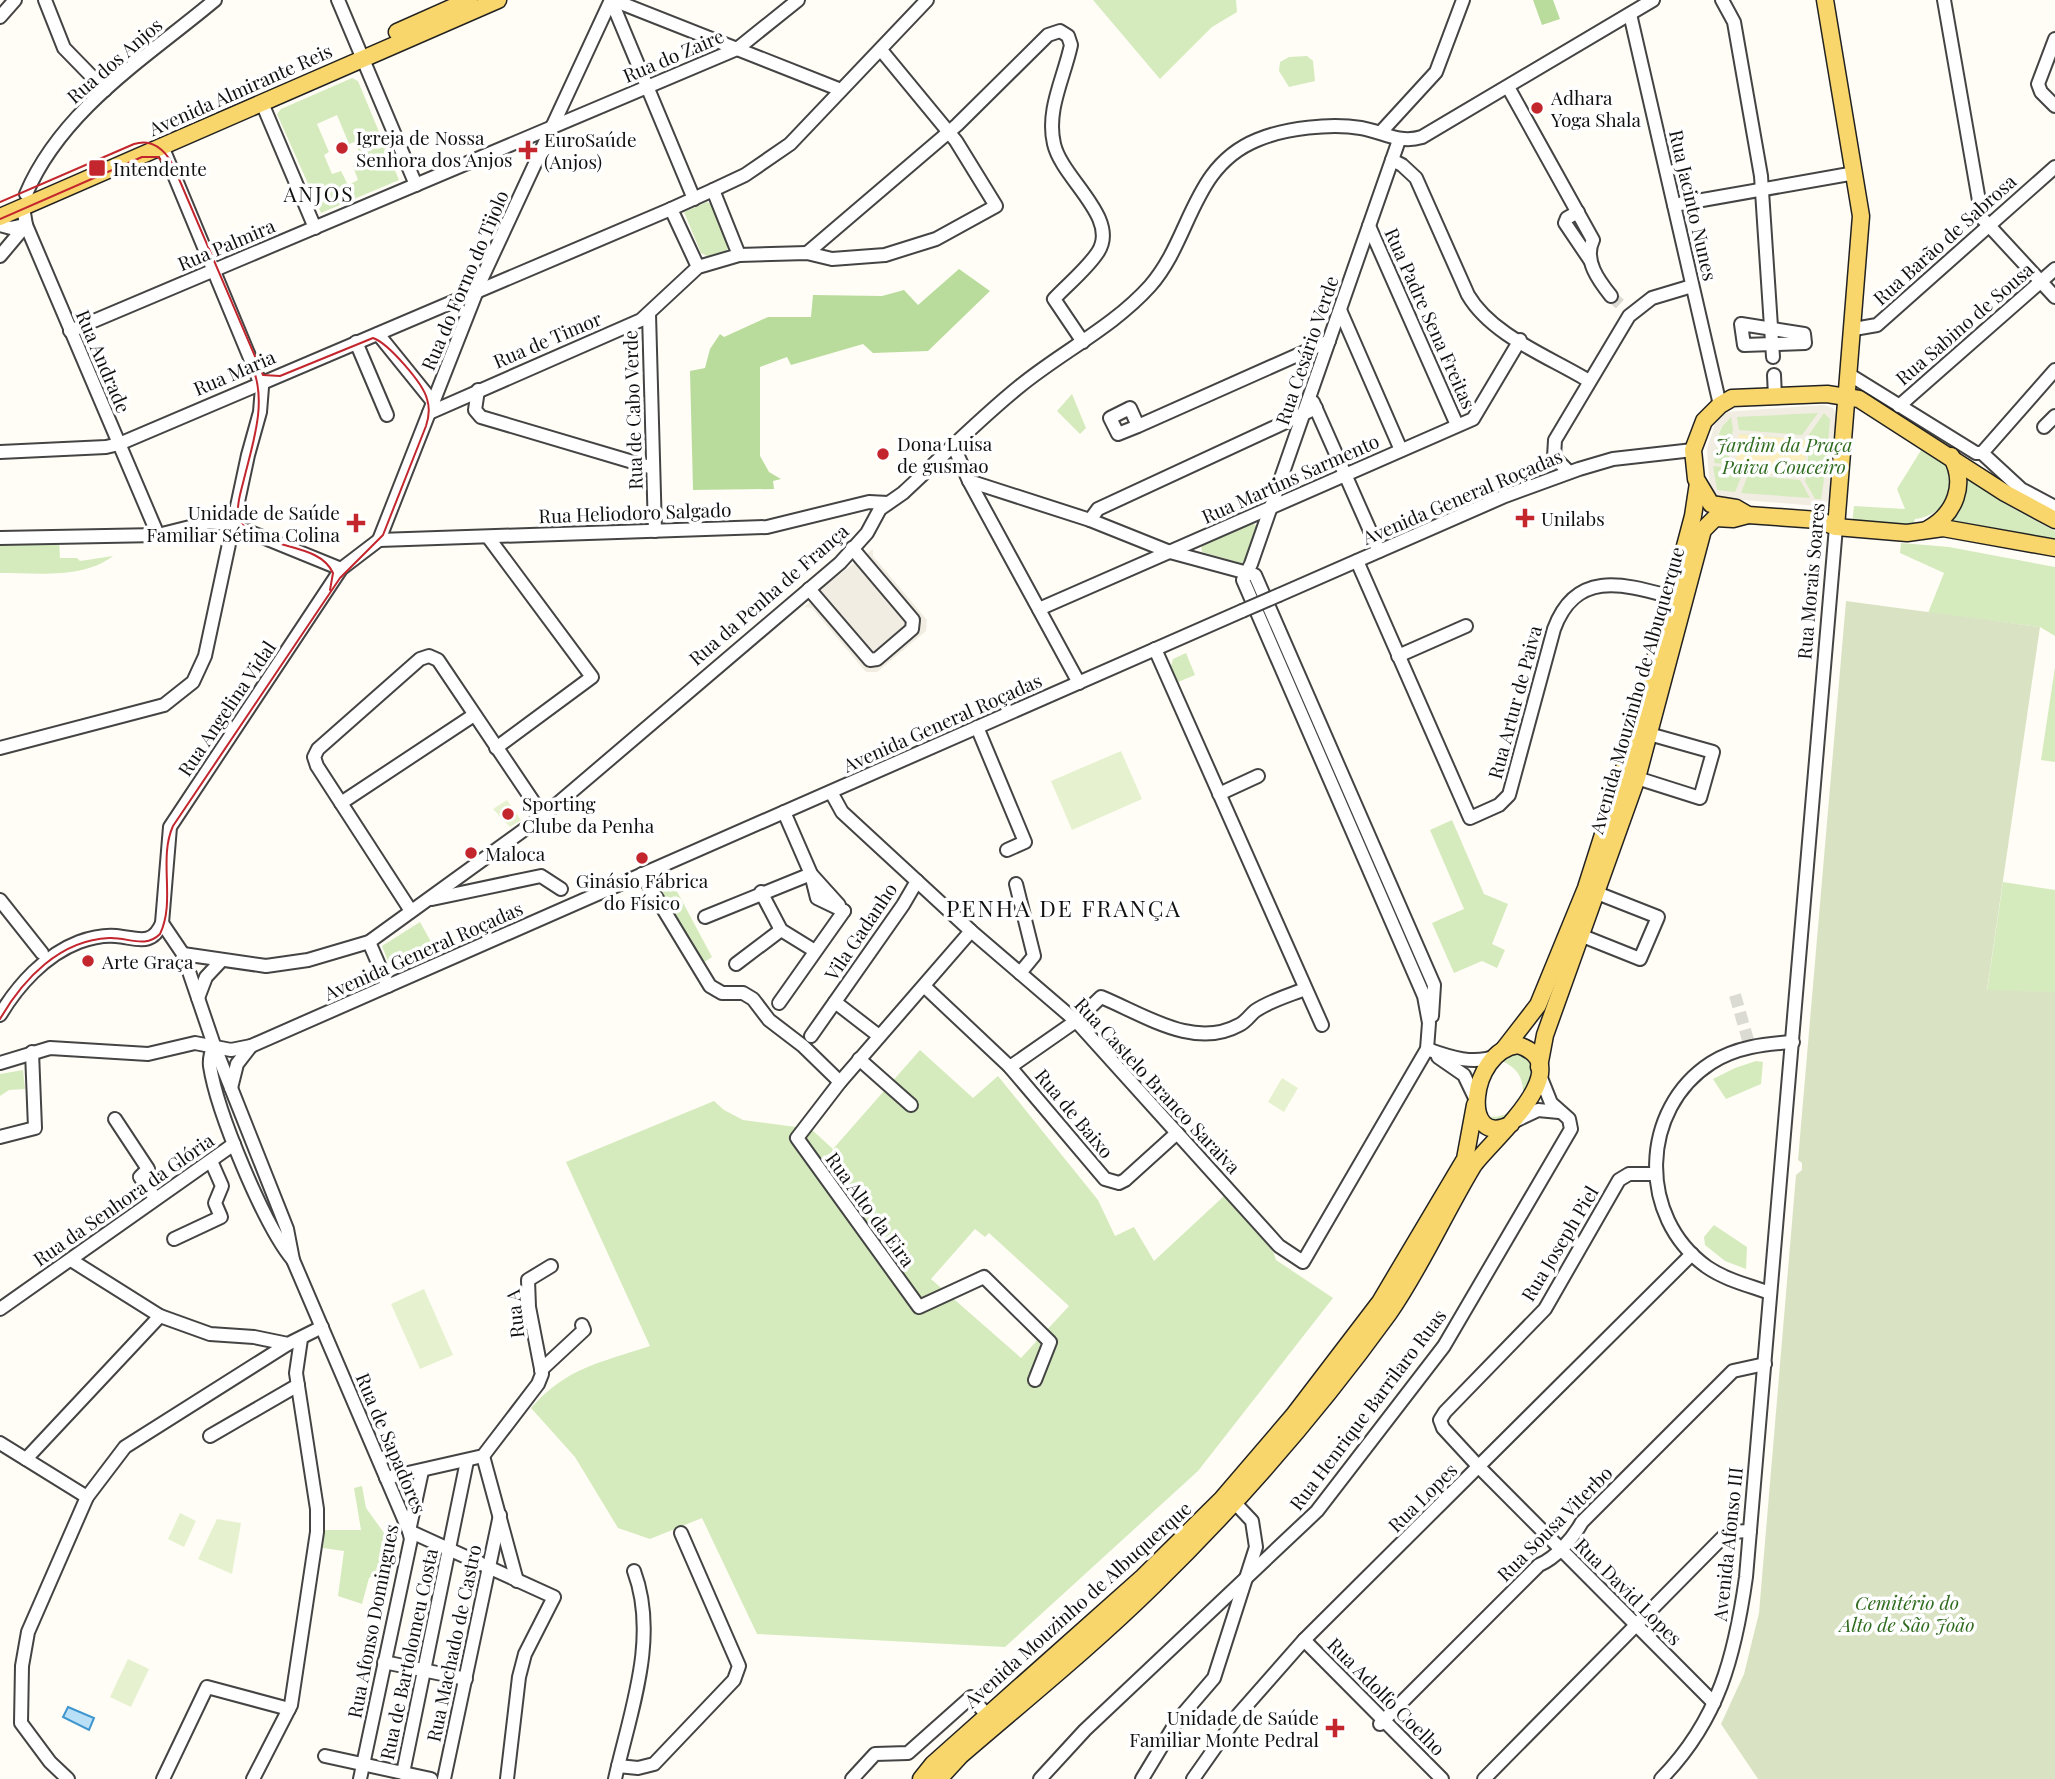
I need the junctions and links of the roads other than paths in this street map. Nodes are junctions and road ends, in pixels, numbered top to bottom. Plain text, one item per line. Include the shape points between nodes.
1 (45, 0) edge
2 (215, 0) edge
3 (338, 0) edge
4 (469, 0) edge
5 (498, 0) edge
6 (611, 0) edge
7 (798, 0) edge
8 (928, 0) edge
9 (1463, 0) edge
10 (1653, 0) edge
11 (1723, 0) edge
12 (1825, 0) edge
13 (1944, 0) edge
14 (8, 5) edge
15 (1630, 14) junction
16 (0, 17) edge
17 (2055, 39) edge
18 (737, 49) junction
19 (881, 50) junction
20 (361, 54) junction
21 (648, 87) junction
22 (1508, 87) junction
23 (105, 90) junction
24 (841, 90) junction
25 (262, 103) junction
26 (2055, 106) edge
27 (552, 127) junction
28 (949, 132) junction
29 (1381, 132) junction
30 (1399, 140) junction
31 (160, 141) junction
32 (1392, 160) junction
33 (2055, 167) edge
34 (1855, 173) junction
35 (416, 185) junction
36 (1762, 189) junction
37 (713, 190) junction
38 (694, 198) junction
39 (24, 200) junction
40 (0, 205) edge
41 (1674, 205) junction
42 (671, 209) junction
43 (26, 225) junction
44 (6, 226) edge
45 (1369, 226) junction
46 (1988, 226) junction
47 (315, 228) junction
48 (807, 253) junction
49 (739, 255) junction
50 (0, 256) edge
51 (698, 267) junction
52 (2055, 269) edge
53 (215, 270) junction
54 (2040, 282) junction
55 (1692, 286) junction
56 (476, 292) junction
57 (1611, 296) tunnel mouth
58 (2055, 297) edge
59 (1340, 310) junction
60 (649, 314) junction
61 (1854, 329) junction
62 (1770, 330) junction
63 (70, 331) junction
64 (378, 334) junction
65 (1520, 340) junction
66 (1329, 341) junction
67 (356, 342) junction
68 (1083, 342) junction
69 (1773, 351) junction
70 (2055, 371) edge
71 (1774, 375) dead end
72 (1850, 375) junction
73 (261, 381) junction
74 (1589, 381) junction
75 (439, 386) junction
76 (478, 390) junction
77 (1310, 395) junction
78 (1848, 395) junction
79 (1775, 396) junction
80 (459, 399) junction
81 (1720, 405) junction
82 (1899, 406) junction
83 (431, 407) junction
84 (1316, 408) junction
85 (387, 415) dead end
86 (2055, 415) edge
87 (1303, 416) junction
88 (1457, 425) junction
89 (1138, 426) dead end
90 (2044, 427) dead end
91 (118, 444) junction
92 (954, 447) junction
93 (1401, 450) junction
94 (1693, 450) junction
95 (0, 452) edge
96 (1982, 453) junction
97 (1951, 456) junction
98 (653, 468) junction
99 (1569, 472) junction
100 (1345, 474) junction
101 (969, 481) junction
102 (1698, 483) junction
103 (888, 503) junction
104 (1271, 507) junction
105 (2055, 507) edge
106 (1748, 515) junction
107 (1090, 520) junction
108 (2055, 520) edge
109 (233, 525) junction
110 (1836, 527) junction
111 (655, 531) junction
112 (1923, 531) junction
113 (158, 535) junction
114 (488, 537) junction
115 (0, 538) edge
116 (379, 540) junction
117 (852, 548) junction
118 (2055, 548) edge
119 (1379, 551) junction
120 (1170, 552) junction
121 (1357, 561) junction
122 (341, 569) junction
123 (1247, 572) junction
124 (809, 589) junction
125 (1678, 599) junction
126 (1039, 610) junction
127 (1466, 626) dead end
128 (1155, 649) junction
129 (1398, 656) junction
130 (1079, 683) junction
131 (474, 715) junction
132 (978, 727) junction
133 (1642, 732) junction
134 (0, 748) edge
135 (496, 748) junction
136 (1258, 776) dead end
137 (1630, 776) junction
138 (831, 792) junction
139 (1219, 794) junction
140 (341, 803) junction
141 (784, 812) junction
142 (543, 816) junction
143 (1007, 850) dead end
144 (642, 874) junction
145 (811, 874) junction
146 (917, 881) junction
147 (1016, 884) dead end
148 (561, 889) dead end
149 (1591, 890) junction
150 (761, 891) junction
151 (0, 900) edge
152 (429, 900) junction
153 (411, 911) junction
154 (705, 917) dead end
155 (162, 923) junction
156 (781, 930) junction
157 (971, 931) junction
158 (1575, 932) junction
159 (369, 942) junction
160 (814, 951) junction
161 (42, 953) dead end
162 (183, 954) junction
163 (221, 961) junction
164 (736, 964) dead end
165 (1020, 973) junction
166 (388, 986) junction
167 (924, 986) junction
168 (1305, 989) junction
169 (197, 999) junction
170 (835, 1002) junction
171 (779, 1003) dead end
172 (0, 1015) edge
173 (1076, 1021) junction
174 (1321, 1025) dead end
175 (811, 1036) dead end
176 (880, 1036) junction
177 (1793, 1042) junction
178 (214, 1045) junction
179 (251, 1046) junction
180 (1427, 1049) junction
181 (32, 1052) junction
182 (1501, 1052) junction
183 (859, 1059) junction
184 (0, 1063) edge
185 (1010, 1067) junction
186 (1539, 1070) junction
187 (839, 1082) junction
188 (231, 1089) junction
189 (1475, 1100) junction
190 (911, 1105) dead end
191 (1559, 1112) junction
192 (115, 1119) dead end
193 (1513, 1123) junction
194 (1177, 1133) junction
195 (0, 1138) edge
196 (234, 1144) junction
197 (211, 1161) junction
198 (1655, 1174) junction
199 (153, 1195) dead end
200 (174, 1239) dead end
201 (1692, 1254) junction
202 (71, 1260) junction
203 (293, 1261) junction
204 (551, 1266) dead end
205 (1770, 1293) junction
206 (0, 1309) edge
207 (160, 1316) junction
208 (582, 1325) dead end
209 (322, 1327) junction
210 (301, 1339) junction
211 (288, 1344) junction
212 (1765, 1364) junction
213 (541, 1370) junction
214 (1035, 1380) dead end
215 (298, 1385) junction
216 (1445, 1412) joint
217 (210, 1436) dead end
218 (0, 1443) edge
219 (483, 1456) junction
220 (26, 1459) junction
221 (467, 1461) junction
222 (1479, 1467) junction
223 (422, 1471) junction
224 (386, 1478) junction
225 (87, 1497) junction
226 (1235, 1503) junction
227 (499, 1515) junction
228 (409, 1531) junction
229 (1750, 1531) junction
230 (681, 1533) dead end
231 (1560, 1549) junction
232 (449, 1550) junction
233 (487, 1568) junction
234 (634, 1571) dead end
235 (1247, 1580) junction
236 (517, 1581) junction
237 (1636, 1625) junction
238 (1304, 1640) junction
239 (384, 1662) junction
240 (425, 1670) junction
241 (466, 1679) junction
242 (1714, 1703) junction
243 (289, 1709) junction
244 (988, 1715) junction
245 (1382, 1722) junction
246 (325, 1756) dead end
247 (363, 1765) junction
248 (403, 1773) junction
249 (616, 1773) edge
250 (68, 1779) edge
251 (163, 1779) edge
252 (253, 1779) edge
253 (360, 1779) edge
254 (431, 1779) edge
255 (444, 1779) edge
256 (507, 1779) edge
257 (852, 1779) edge
258 (921, 1779) edge
259 (939, 1779) edge
260 (1040, 1779) edge
261 (1142, 1779) edge
262 (1193, 1779) edge
263 (1442, 1779) edge
264 (1484, 1779) edge
265 (1661, 1779) edge

1 - 23 street via 64,48
2 - 23 street, Rua dos Anjos
3 - 20 street
4 - 20 main road, Avenida Almirante Reis
5 - 20 main road, Avenida Almirante Reis
6 - 18 street
6 - 21 street
6 - 27 street, Rua do Forno do Tijolo
7 - 18 street, Rua do Zaire
8 - 19 street, Rua Maria
9 - 29 street via 1444,56 1418,94
10 - 15 street
11 - 36 street via 1734,22
12 - 34 main road, Rua Morais Soares
13 - 46 street via 1982,218
14 - 16 street
15 - 22 street
15 - 41 street, Rua Jacinto Nunes
17 - 26 street via 2038,87
18 - 21 street, Rua do Zaire
18 - 24 street
19 - 24 street, Rua Maria
19 - 28 street
20 - 25 main road, Avenida Almirante Reis
20 - 31 main road, Avenida Almirante Reis
20 - 35 street
21 - 27 street, Rua do Zaire
21 - 38 street
22 - 30 street via 1429,134
22 - 57 street via 1593,240 1590,250 1597,278
23 - 39 street, Rua dos Anjos via 63,132
24 - 37 street, Rua Maria via 776,155
25 - 31 main road, Avenida Almirante Reis
25 - 47 street
27 - 35 street, Rua Palmira
27 - 56 street, Rua do Forno do Tijolo
28 - 48 street
28 - 48 street via 996,206 952,232 902,251 849,259 824,259
28 - 68 street via 1048,35 1064,33 1071,45 1052,118 1056,153 1066,174 1099,216 1103,234 1097,252 1054,299
29 - 30 street, Rua da Penha de França
29 - 68 street, Rua da Penha de França via 1357,127 1307,130 1268,136 1230,154 1210,174 1151,284
30 - 32 street, Rua Cesário Verde
31 - 39 main road, Avenida Almirante Reis
31 - 53 street
32 - 45 street, Rua Cesário Verde
32 - 65 street via 1419,183 1473,302 1490,321
33 - 46 street, Rua Barão de Sabrosa
34 - 36 street
34 - 61 main road, Rua Morais Soares via 1861,232
35 - 47 street, Rua Palmira
36 - 41 street
36 - 62 street
37 - 38 street, Rua Maria
37 - 49 street
38 - 42 street, Rua Maria
39 - 40 main road, Avenida Almirante Reis
39 - 43 street
39 - 44 main road, Avenida Almirante Reis
41 - 55 street, Rua Jacinto Nunes
42 - 51 street
42 - 56 street, Rua Maria
43 - 44 street
43 - 63 street, Rua Andrade
44 - 50 street
45 - 59 street, Rua Cesário Verde
45 - 88 street, Rua Padre Sena Freitas
46 - 54 street
46 - 61 street, Rua Barão de Sabrosa via 1877,325
47 - 53 street, Rua Palmira
48 - 49 street
49 - 51 street
51 - 60 street, Rua de Cabo Verde
52 - 54 street, Rua Sabino de Sousa
53 - 63 street, Rua Palmira
53 - 73 street
54 - 58 street
54 - 82 street, Rua Sabino de Sousa
55 - 74 street via 1626,310
55 - 81 street, Rua Jacinto Nunes
56 - 64 street, Rua Maria
56 - 75 street, Rua do Forno do Tijolo
59 - 66 street, Rua Cesário Verde
59 - 93 street
60 - 76 street, Rua de Timor
60 - 98 street, Rua de Cabo Verde
61 - 72 main road, Rua Morais Soares
62 - 69 street
62 - 69 street via 1804,334 1805,343
62 - 69 street via 1741,324 1744,345
63 - 91 street, Rua Andrade
64 - 67 street, Rua Maria
64 - 83 street
65 - 74 street
65 - 88 street, Rua Martins Sarmento via 1475,416
66 - 77 street, Rua Cesário Verde
66 - 89 street
67 - 73 street, Rua Maria
67 - 85 street
68 - 92 street, Rua da Penha de França via 1018,387
70 - 96 street
71 - 79 street
72 - 78 main road, Rua Morais Soares
72 - 82 street
73 - 91 street, Rua Maria
73 - 109 street via 260,412
74 - 99 street via 1554,446 1556,462
75 - 80 street via 445,396
75 - 83 street, Rua do Forno do Tijolo
76 - 80 street, Rua de Timor
76 - 98 street via 475,410 481,417
77 - 84 street
77 - 87 street, Rua Cesário Verde
78 - 79 main road
78 - 97 main road
78 - 110 main road, Rua Morais Soares
79 - 81 main road via 1732,398
80 - 83 street, Rua de Timor
81 - 94 main road via 1700,429
82 - 96 street
83 - 116 street, Rua do Forno do Tijolo
84 - 87 street
84 - 100 street
86 - 90 street
87 - 104 street, Rua Cesário Verde
87 - 107 street via 1098,509
88 - 93 street, Rua Martins Sarmento
91 - 95 street, Rua Maria
91 - 113 street, Rua Andrade
92 - 101 street
92 - 103 street, Rua da Penha de França
93 - 100 street, Rua Martins Sarmento
94 - 99 street, Avenida General Roçadas via 1613,459
94 - 102 main road, Avenida Mouzinho de Albuquerque
96 - 105 street via 2021,489
97 - 108 main road
97 - 112 main road via 1958,473 1956,497 1944,518
98 - 111 street, Rua de Cabo Verde
99 - 119 street, Avenida General Roçadas
100 - 104 street, Rua Martins Sarmento
100 - 119 street
101 - 107 street
101 - 126 street
102 - 106 main road via 1711,504
102 - 125 main road, Avenida Mouzinho de Albuquerque
103 - 111 street, Rua Heliodoro Salgado via 869,502 771,527
103 - 117 street, Rua da Penha de França
104 - 120 street, Rua Martins Sarmento
104 - 123 street, Rua Cesário Verde
106 - 110 main road via 1818,520
106 - 125 main road, Avenida Mouzinho de Albuquerque via 1710,521
107 - 120 street
109 - 113 street via 201,523
109 - 122 street
109 - 134 street via 205,656 187,689 155,709
110 - 112 main road
110 - 177 street, Rua Morais Soares
111 - 114 street, Rua Heliodoro Salgado
112 - 118 main road via 1943,528
113 - 115 street
114 - 116 street, Rua Heliodoro Salgado
114 - 135 street via 592,677
116 - 122 street, Rua Angelina Vidal
117 - 124 street, Rua da Penha de França
117 - 124 street via 913,620 912,629 870,660
119 - 121 street, Avenida General Roçadas
120 - 123 street
120 - 126 street, Rua Martins Sarmento
121 - 128 street, Avenida General Roçadas, bridge
121 - 129 street
122 - 155 street, Rua Angelina Vidal via 170,827
123 - 180 street via 1243,580 1325,751 1395,913 1434,985
124 - 142 street, Rua da Penha de França
125 - 129 street, Rua Artur de Paiva via 1609,584 1585,591 1565,607 1554,629 1509,795 1499,806 1470,818
125 - 133 main road, Avenida Mouzinho de Albuquerque
126 - 130 street
127 - 129 street
128 - 130 street, Avenida General Roçadas
128 - 139 street
130 - 132 street, Avenida General Roçadas
131 - 135 street
131 - 140 street
131 - 140 street via 438,660 420,659 318,749 314,757 317,766
132 - 138 street, Avenida General Roçadas
132 - 143 street via 1025,842
133 - 137 main road, Avenida Mouzinho de Albuquerque
133 - 137 street via 1713,752 1700,798
135 - 142 street
136 - 139 street
137 - 149 main road, Avenida Mouzinho de Albuquerque
138 - 141 street, Avenida General Roçadas
138 - 146 street, Rua Castelo Branco Saraiva via 842,812
139 - 168 street
140 - 153 street
141 - 144 street, Avenida General Roçadas
141 - 145 street
142 - 152 street, Rua da Penha de França
144 - 166 street, Avenida General Roçadas
144 - 187 street via 710,986 753,999 769,1020
145 - 150 street
145 - 160 street via 844,911
146 - 157 street, Rua Castelo Branco Saraiva
146 - 170 street, Vila Gadanho
147 - 165 street via 1034,957
148 - 152 street via 541,876
149 - 158 main road, Avenida Mouzinho de Albuquerque
149 - 158 street via 1658,917 1640,959
150 - 154 street
150 - 156 street
151 - 161 street
152 - 153 street, Rua da Penha de França
153 - 159 street, Rua da Penha de França
155 - 162 street, Rua de Sapadores
155 - 172 street via 158,933 147,940 101,936 68,947 27,978
156 - 160 street
156 - 164 street
157 - 165 street, Rua Castelo Branco Saraiva
157 - 167 street
158 - 182 main road, Avenida Mouzinho de Albuquerque via 1538,1005
158 - 186 main road, Avenida Mouzinho de Albuquerque
159 - 163 street, Rua da Penha de França via 308,960 266,966
159 - 166 street
160 - 171 street
162 - 163 street, Rua da Penha de França
162 - 169 street, Rua de Sapadores
163 - 169 street via 206,977
165 - 173 street, Rua Castelo Branco Saraiva
166 - 179 street, Avenida General Roçadas
167 - 176 street
167 - 185 street
168 - 173 street via 1218,1033 1182,1031 1101,996
168 - 174 street
169 - 178 street, Rua de Sapadores
170 - 175 street, Vila Gadanho
170 - 176 street, Vila Gadanho
173 - 185 street
173 - 194 street, Rua Castelo Branco Saraiva
176 - 183 street
177 - 198 street via 1739,1050 1694,1077 1665,1118
177 - 205 street, Rua Morais Soares
178 - 179 street, Avenida General Roçadas via 230,1050
178 - 181 street, Avenida General Roçadas via 195,1043 148,1054 50,1048
178 - 188 street, Rua de Sapadores
178 - 196 street, Rua de Sapadores via 209,1065
179 - 188 street via 237,1064
180 - 182 street via 1473,1060
180 - 189 street via 1464,1075
180 - 194 street, Rua Castelo Branco Saraiva via 1303,1262 1279,1246
181 - 184 street, Avenida General Roçadas
181 - 195 street via 35,1128
182 - 186 main road via 1525,1047
182 - 189 main road via 1481,1078
183 - 187 street
183 - 190 street
185 - 194 street, Rua de Baixo via 1111,1182 1125,1180
186 - 191 street, Rua Henrique Barrilaro Ruas
186 - 193 main road via 1532,1095
187 - 214 street, Rua Alto da Eira via 799,1133 798,1143 919,1307 984,1277 1050,1342
188 - 203 street, Rua de Sapadores via 287,1229
189 - 193 main road via 1483,1124 1498,1128
189 - 244 main road, Avenida Mouzinho de Albuquerque via 1465,1159 1380,1302 1293,1416 1222,1499 1161,1560
191 - 193 street via 1538,1110
191 - 235 street, Rua Henrique Barrilaro Ruas via 1571,1121 1570,1131 1444,1346 1317,1511
192 - 199 street via 148,1169 141,1177
193 - 226 main road, Avenida Mouzinho de Albuquerque via 1475,1163 1390,1311
196 - 197 street, Rua da Senhora da Glória
196 - 203 street, Rua de Sapadores via 274,1233
197 - 200 street via 222,1186 215,1203 221,1217
197 - 202 street, Rua da Senhora da Glória
198 - 201 street via 1667,1220
198 - 216 street, Rua Joseph Piel via 1629,1174 1619,1180 1545,1309
201 - 205 street via 1729,1279
201 - 222 street, Rua Lopes
202 - 206 street, Rua da Senhora da Glória
202 - 207 street
203 - 209 street, Rua de Sapadores
204 - 213 street, Rua A via 528,1280
205 - 212 street, Avenida Afonso III
207 - 211 street via 210,1334
207 - 220 street
208 - 213 street via 584,1330
209 - 210 street
209 - 224 street, Rua de Sapadores
210 - 211 street
210 - 215 street
211 - 225 street via 125,1447
212 - 229 street, Avenida Afonso III
212 - 231 street, Rua Sousa Viterbo via 1733,1371
213 - 219 street via 538,1384
215 - 217 street
215 - 243 street via 317,1525
216 - 222 street, Rua David Lopes via 1440,1420 1443,1428
218 - 220 street
219 - 221 street
219 - 227 street
220 - 225 street
221 - 223 street
221 - 232 street, Rua de Bartolomeu Costa
222 - 231 street, Rua David Lopes
222 - 238 street, Rua Lopes
223 - 224 street
223 - 228 street, Rua Afonso Domingues
224 - 228 street, Rua de Sapadores
225 - 250 street via 28,1632 22,1666 21,1723
226 - 235 street via 1252,1521 1256,1547
226 - 259 main road, Avenida Mouzinho de Albuquerque via 1152,1587
227 - 233 street, Rua Machado de Castro
227 - 236 street
228 - 232 street, Rua de Sapadores
228 - 239 street, Rua Afonso Domingues
229 - 237 street via 1729,1532
229 - 242 street, Avenida Afonso III via 1739,1625 1725,1681
230 - 249 street via 739,1666 734,1680 654,1763
231 - 237 street, Rua David Lopes
231 - 245 street, Rua Sousa Viterbo
232 - 233 street, Rua de Sapadores
232 - 240 street, Rua de Bartolomeu Costa
233 - 236 street, Rua de Sapadores
233 - 241 street, Rua Machado de Castro
234 - 249 street via 646,1629
235 - 260 street, Rua Henrique Barrilaro Ruas via 1085,1730
235 - 261 street via 1214,1678 1177,1721
236 - 256 street, Rua de Sapadores via 554,1597 519,1676
237 - 242 street, Rua David Lopes
237 - 264 street
238 - 245 street, Rua Adolfo Coelho
238 - 262 street, Rua Lopes via 1238,1716
239 - 240 street
239 - 247 street, Rua Afonso Domingues
240 - 241 street
240 - 248 street, Rua de Bartolomeu Costa
241 - 255 street, Rua Machado de Castro
242 - 265 street, Avenida Afonso III
243 - 251 street via 207,1687
243 - 252 street
244 - 257 street via 971,1697 908,1753 875,1754
244 - 258 main road, Avenida Mouzinho de Albuquerque
245 - 263 street, Rua Adolfo Coelho
246 - 247 street
247 - 248 street
247 - 253 street, Rua Afonso Domingues
248 - 254 street

